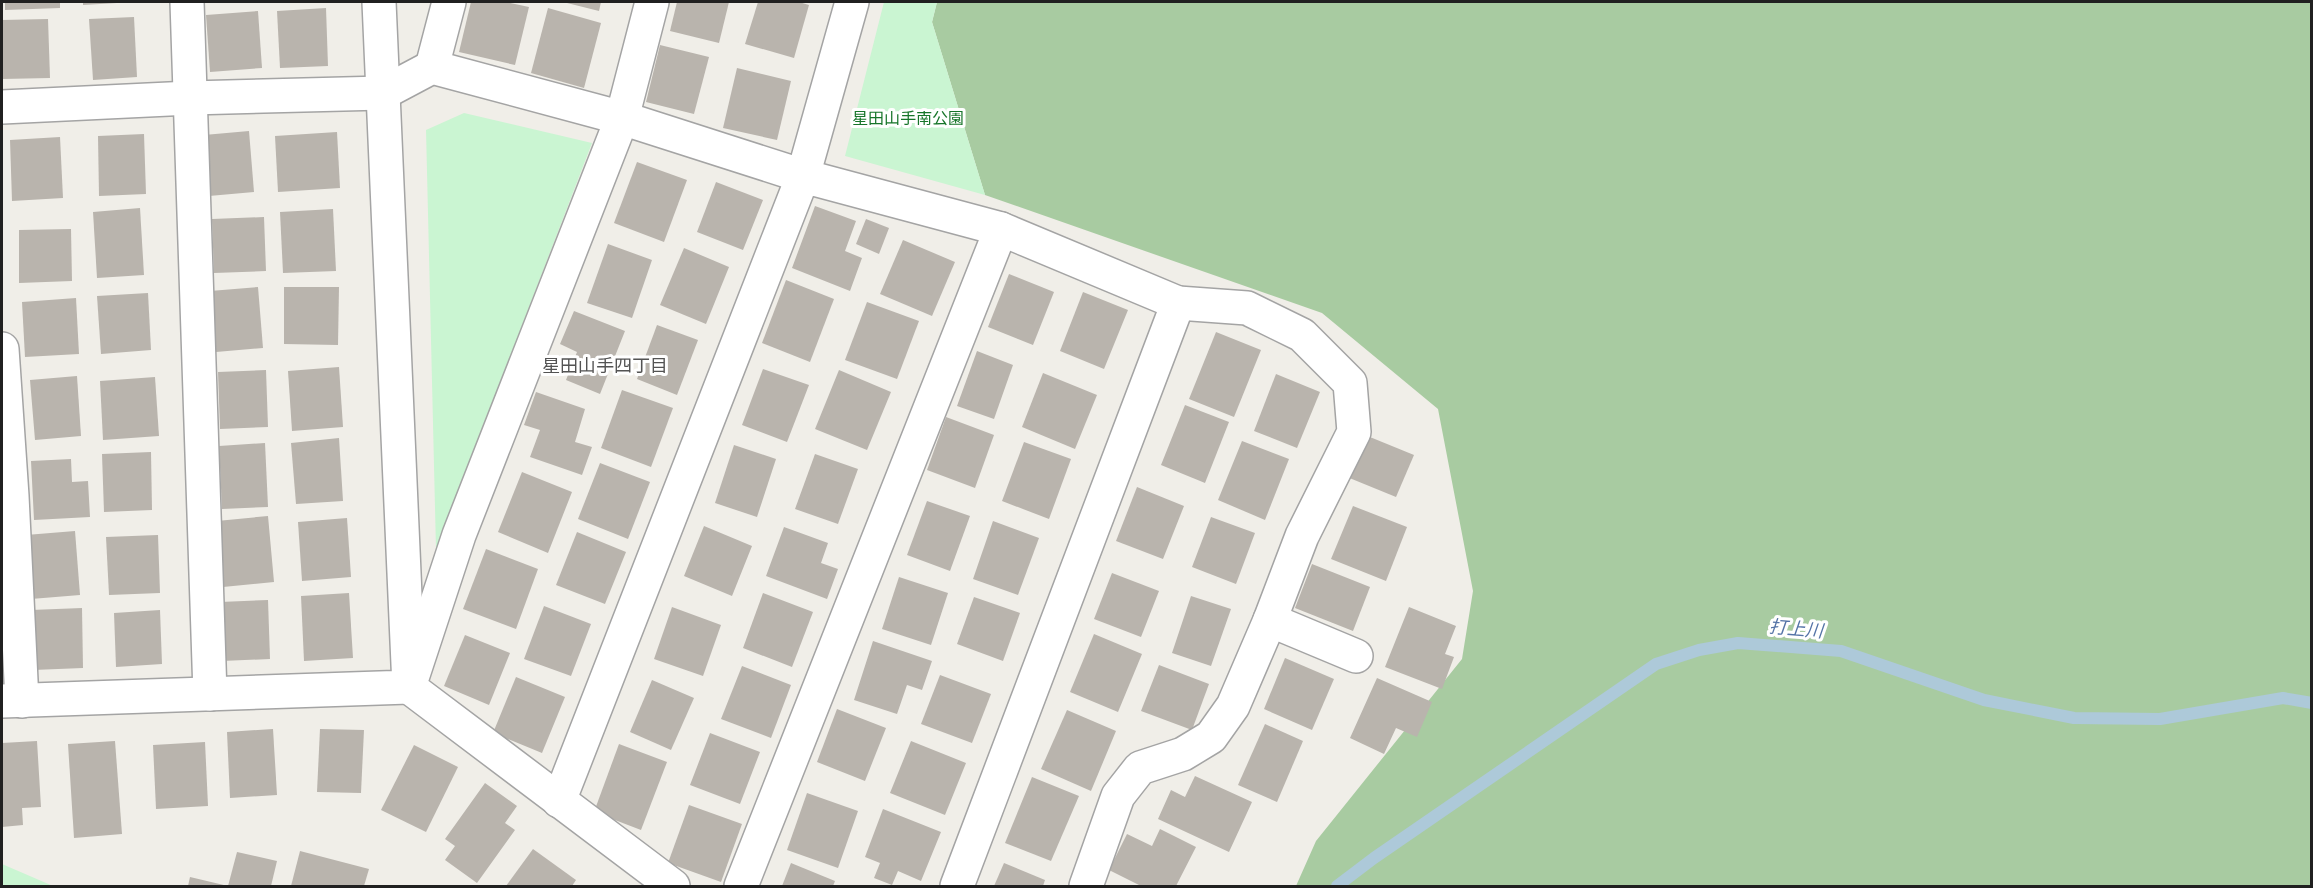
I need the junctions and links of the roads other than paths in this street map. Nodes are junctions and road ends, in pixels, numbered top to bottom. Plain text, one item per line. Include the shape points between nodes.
1 (187, 2) edge
2 (379, 2) edge
3 (449, 2) edge
4 (652, 2) edge
5 (852, 2) edge
6 (432, 68) junction
7 (383, 93) junction
8 (190, 98) junction
9 (2, 107) edge
10 (622, 118) junction
11 (802, 176) junction
12 (1001, 229) junction
13 (1178, 303) junction
14 (2, 349) edge
15 (1270, 620) junction
16 (1356, 656) dead end
17 (409, 687) junction
18 (210, 694) junction
19 (11, 701) edge
20 (559, 801) junction
21 (673, 886) edge
22 (741, 886) edge
23 (957, 886) edge
24 (1086, 886) edge

1 - 8 street
2 - 7 street
3 - 6 street
4 - 10 street
5 - 11 street
6 - 7 street
6 - 10 street
7 - 8 street
7 - 17 street
8 - 9 street
8 - 18 street
10 - 11 street
10 - 17 street via 459,535
11 - 12 street
11 - 20 street
12 - 13 street
12 - 22 street
13 - 15 street via 1247,309 1302,335 1350,383 1354,432 1302,536
13 - 23 street
14 - 19 street via 12,496
15 - 16 street
15 - 24 street via 1233,706 1211,737 1183,754 1140,768 1118,796
17 - 18 street
17 - 20 street
18 - 19 street
20 - 21 street

